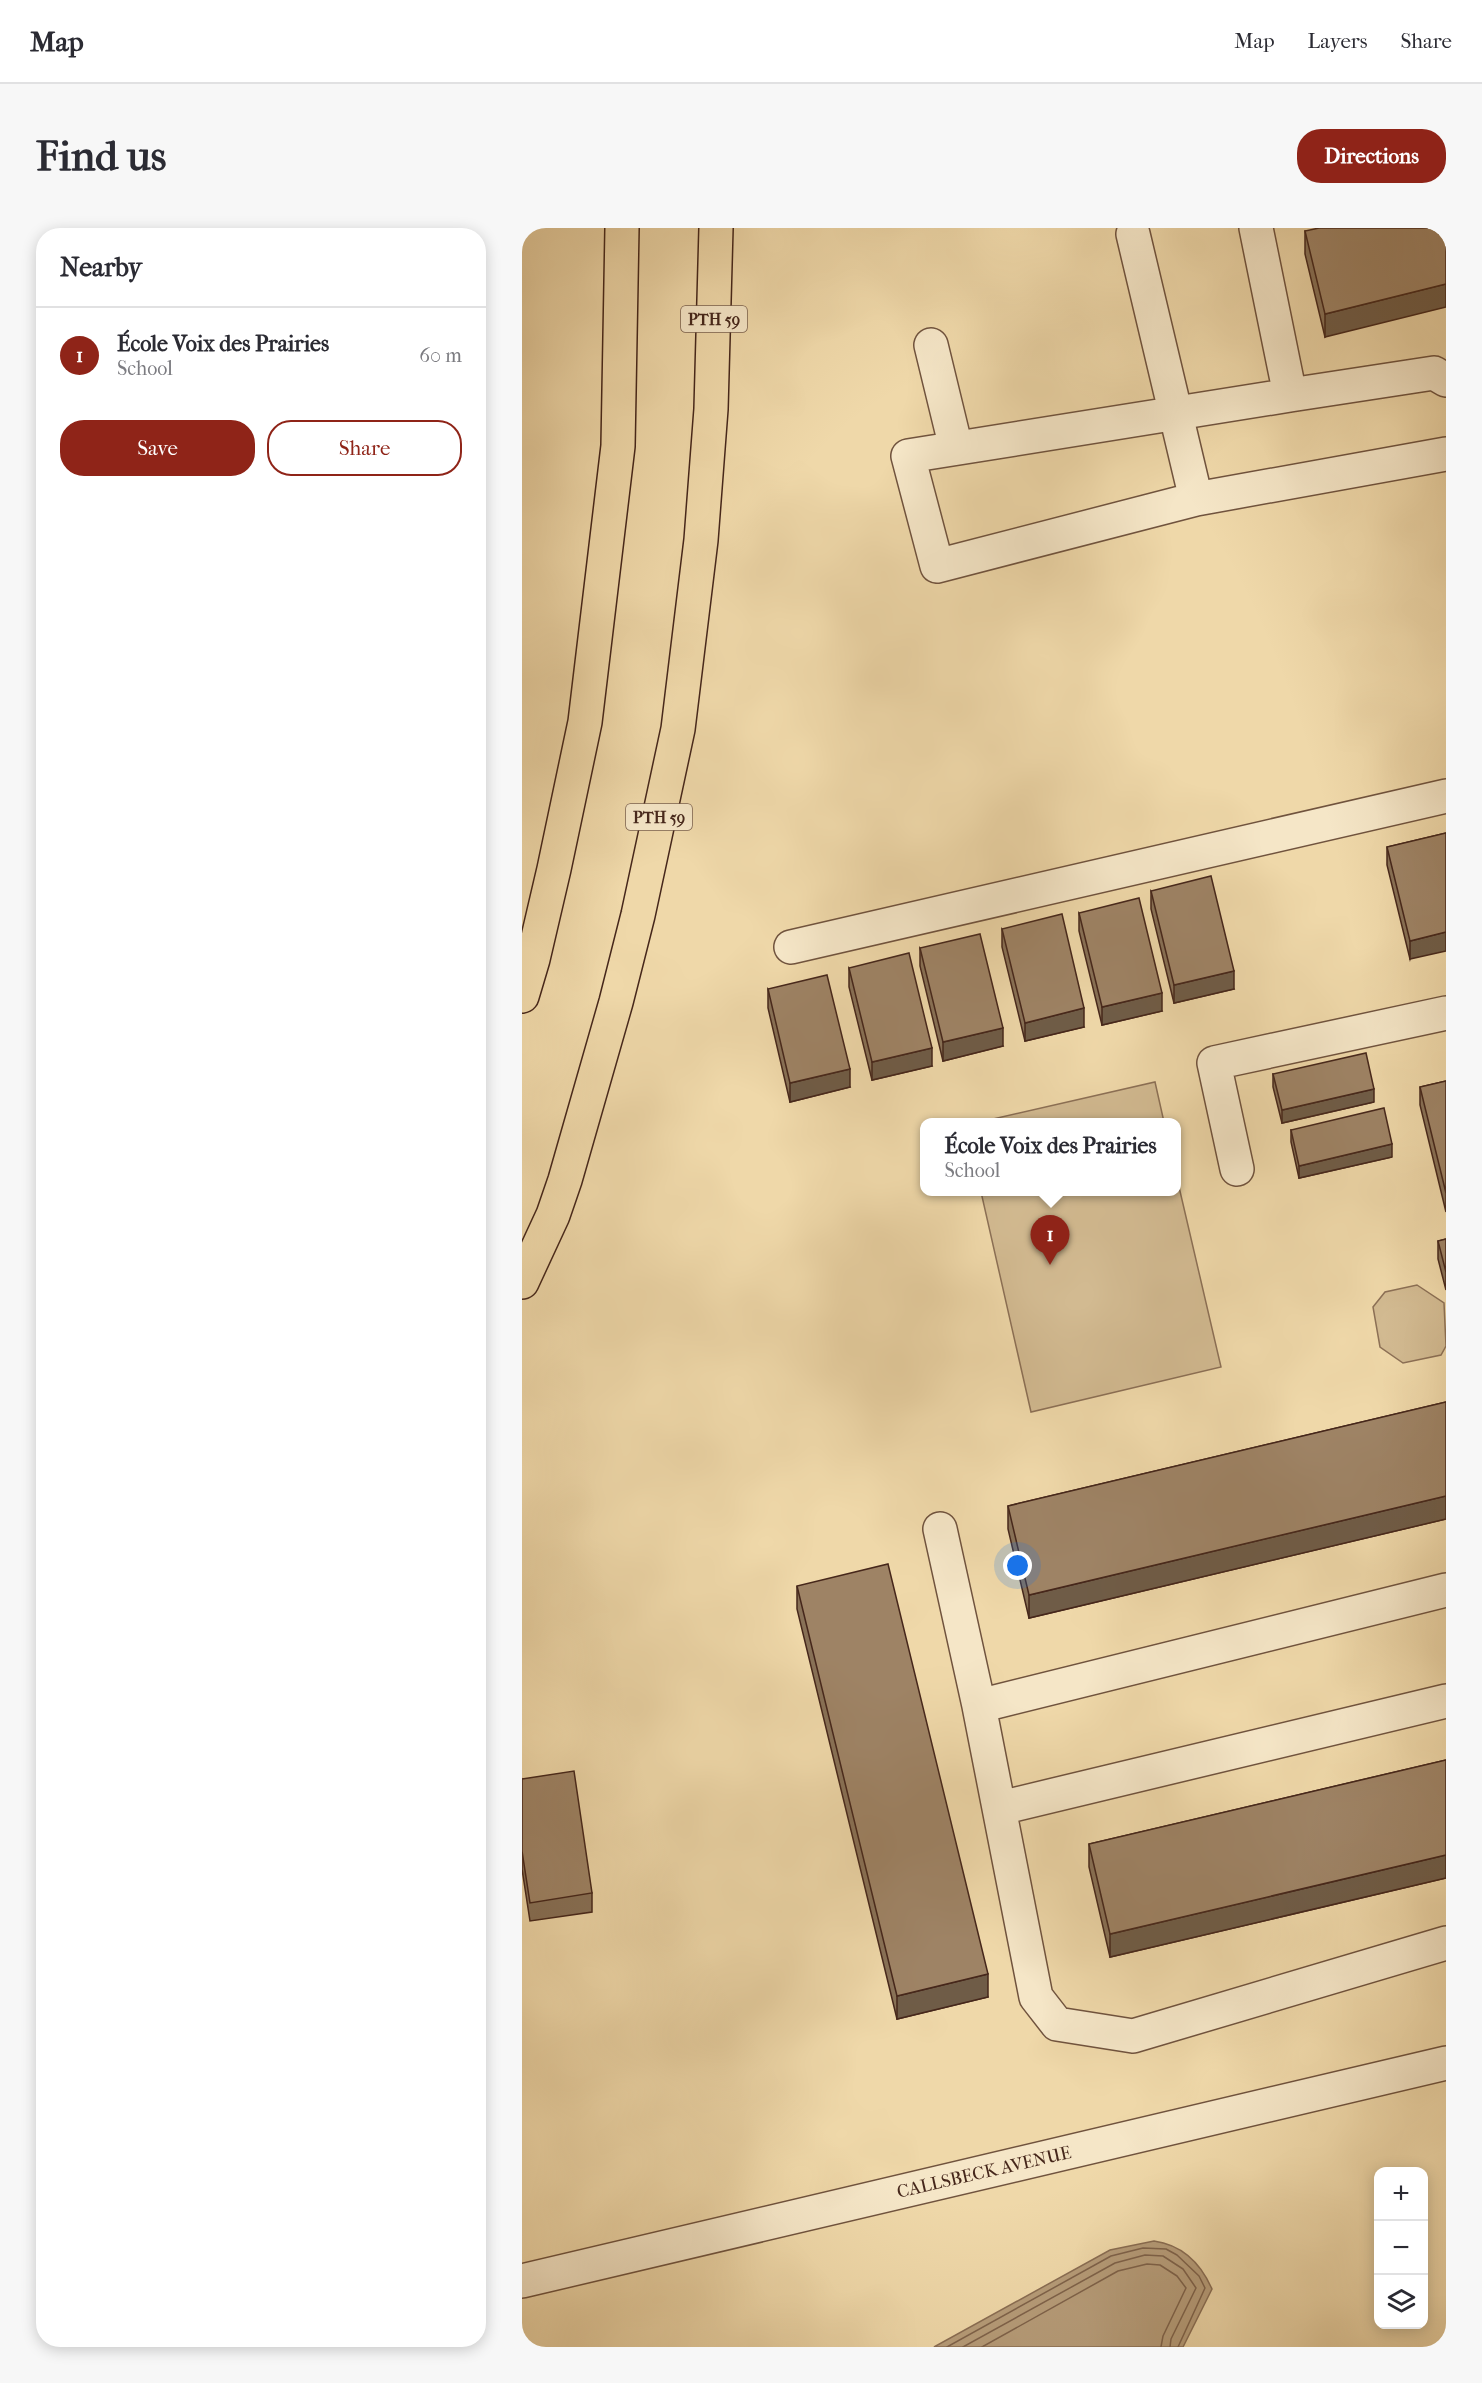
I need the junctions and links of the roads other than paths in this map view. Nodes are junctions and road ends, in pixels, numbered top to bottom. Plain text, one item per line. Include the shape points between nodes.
1 (622, 228) edge
2 (716, 228) edge
3 (1256, 228) edge
4 (1133, 234) dead end
5 (931, 345) dead end
6 (1446, 380) edge
7 (1290, 395) junction
8 (1175, 413) junction
9 (956, 448) junction
10 (1446, 454) edge
11 (1196, 499) junction
12 (1446, 796) edge
13 (791, 947) dead end
14 (522, 996) edge
15 (1446, 1014) edge
16 (1237, 1169) dead end
17 (522, 1282) edge
18 (940, 1529) dead end
19 (1446, 1590) edge
20 (1446, 1701) edge
21 (979, 1706) junction
22 (1000, 1808) junction
23 (1446, 1943) edge
24 (1446, 2063) edge
25 (522, 2281) edge

1 - 14 main road via 618,446 585,722
2 - 17 main road, PTH 59 via 711,409 701,540 678,729 616,1002 556,1207
3 - 7 street
4 - 8 street
5 - 9 street
6 - 7 street via 1434,373
7 - 8 street
8 - 9 street
8 - 11 street
9 - 11 street via 908,456 937,566
10 - 11 street
12 - 13 street
15 - 16 street via 1214,1063
18 - 21 street
19 - 21 street
20 - 22 street
21 - 22 street
22 - 23 street via 1036,1997 1057,2024 1133,2036
24 - 25 street, CALLSBECK AVENUE

